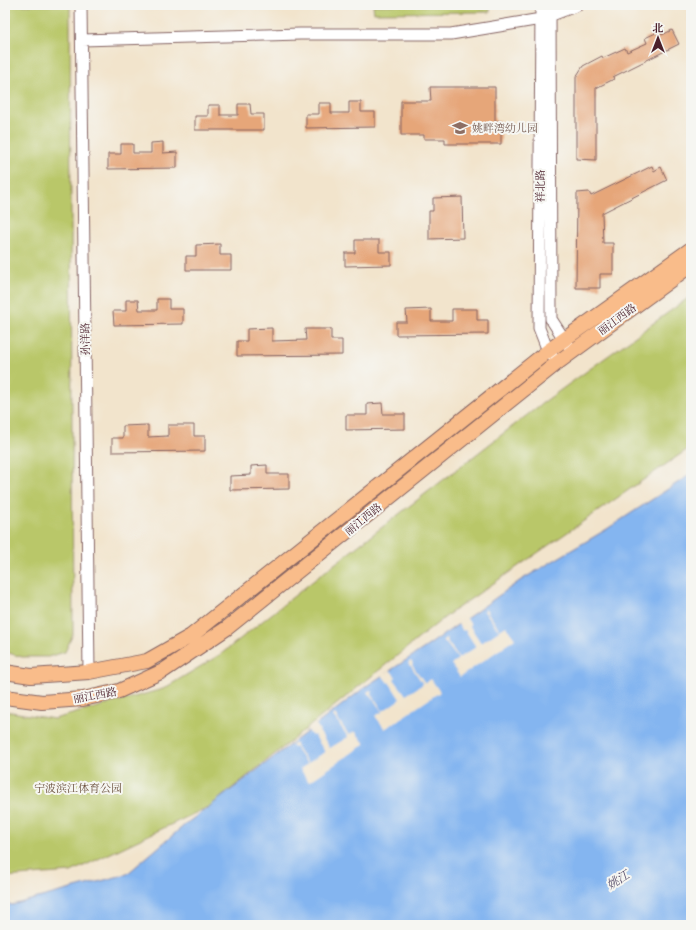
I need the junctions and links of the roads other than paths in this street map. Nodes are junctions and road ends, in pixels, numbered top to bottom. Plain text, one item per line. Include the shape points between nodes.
1 (82, 5) edge
2 (541, 5) edge
3 (578, 5) edge
4 (547, 13) edge
5 (82, 40) junction
6 (691, 249) edge
7 (691, 265) edge
8 (564, 339) junction
9 (548, 351) junction
10 (573, 351) junction
11 (557, 363) junction
12 (5, 672) edge
13 (89, 672) junction
14 (5, 696) edge

1 - 5 street, 孙洋路
2 - 4 street, 祥北路
3 - 4 street
4 - 5 street via 451,34 300,34
4 - 8 street, 祥北路 via 551,318
4 - 9 street, 祥北路 via 539,328
5 - 13 street, 孙洋路
6 - 8 main road, 丽江西路
7 - 10 main road, 丽江西路
8 - 9 main road, 丽江西路
8 - 10 street, 祥北路
9 - 11 street, 祥北路
9 - 13 main road, 丽江西路 via 191,636 147,661
10 - 11 main road, 丽江西路
11 - 14 main road, 丽江西路 via 227,628 163,671 119,691 83,699 42,702
12 - 13 main road, 丽江西路 via 31,676

